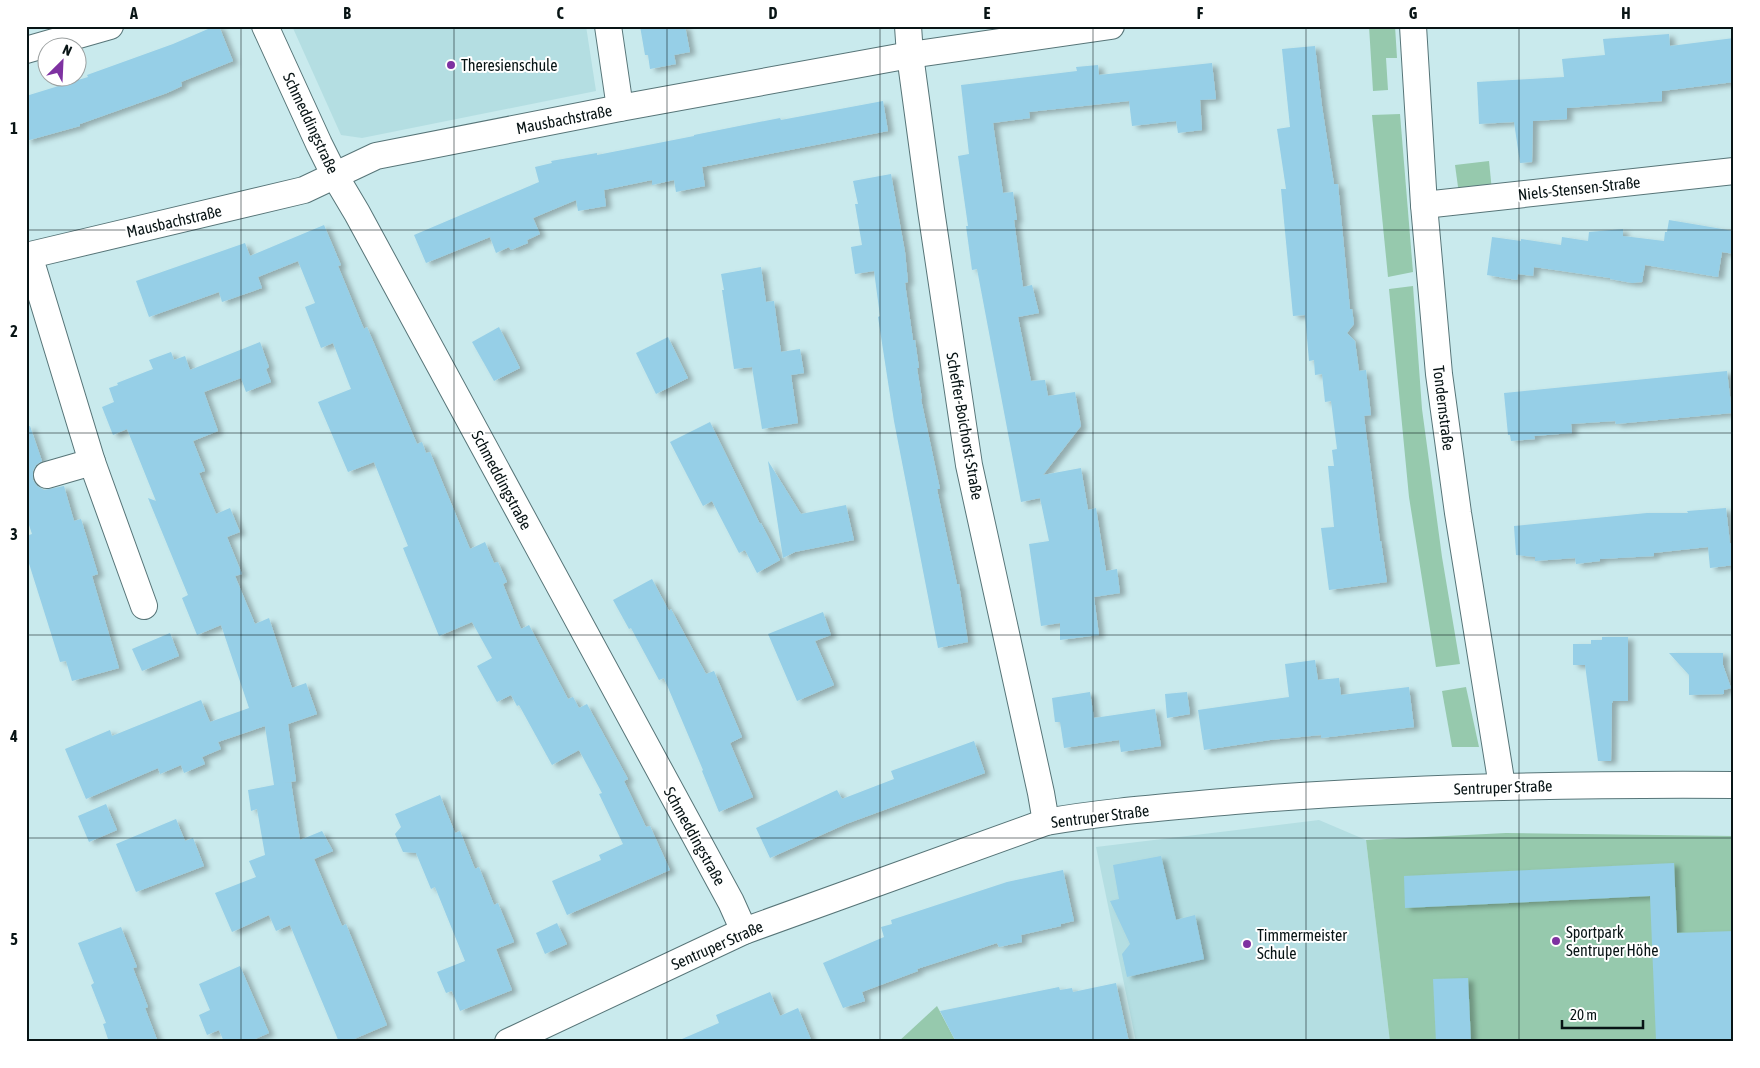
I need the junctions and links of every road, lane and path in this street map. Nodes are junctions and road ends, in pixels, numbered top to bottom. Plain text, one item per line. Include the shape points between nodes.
1 (110, 26) edge
2 (265, 26) edge
3 (608, 26) edge
4 (908, 26) edge
5 (1111, 26) edge
6 (1414, 26) edge
7 (26, 50) edge
8 (910, 55) junction
9 (620, 108) junction
10 (1734, 171) edge
11 (335, 176) junction
12 (1424, 204) junction
13 (28, 256) edge
14 (92, 462) junction
15 (47, 475) dead end
16 (144, 606) dead end
17 (1734, 785) edge
18 (1502, 786) junction
19 (1046, 822) junction
20 (744, 931) junction
21 (508, 1042) edge

1 - 7 street
2 - 11 street, Schmeddingstraße
3 - 9 street
4 - 8 street, Scheffer-Boichorst-Straße
5 - 8 street, Mausbachstraße
6 - 12 street, Tondernstraße
8 - 9 street, Mausbachstraße
8 - 19 street, Scheffer-Boichorst-Straße via 969,465
9 - 11 street, Mausbachstraße via 376,156
10 - 12 street, Niels-Stensen-Straße
11 - 13 street, Mausbachstraße via 304,190
11 - 20 street, Schmeddingstraße
12 - 18 street, Tondernstraße via 1439,374
13 - 14 street, Mausbachstraße
14 - 15 street
14 - 16 street, Mausbachstraße
17 - 18 street, Sentruper Straße
18 - 19 street, Sentruper Straße via 1286,797 1092,814
19 - 20 street, Sentruper Straße
20 - 21 street, Sentruper Straße

